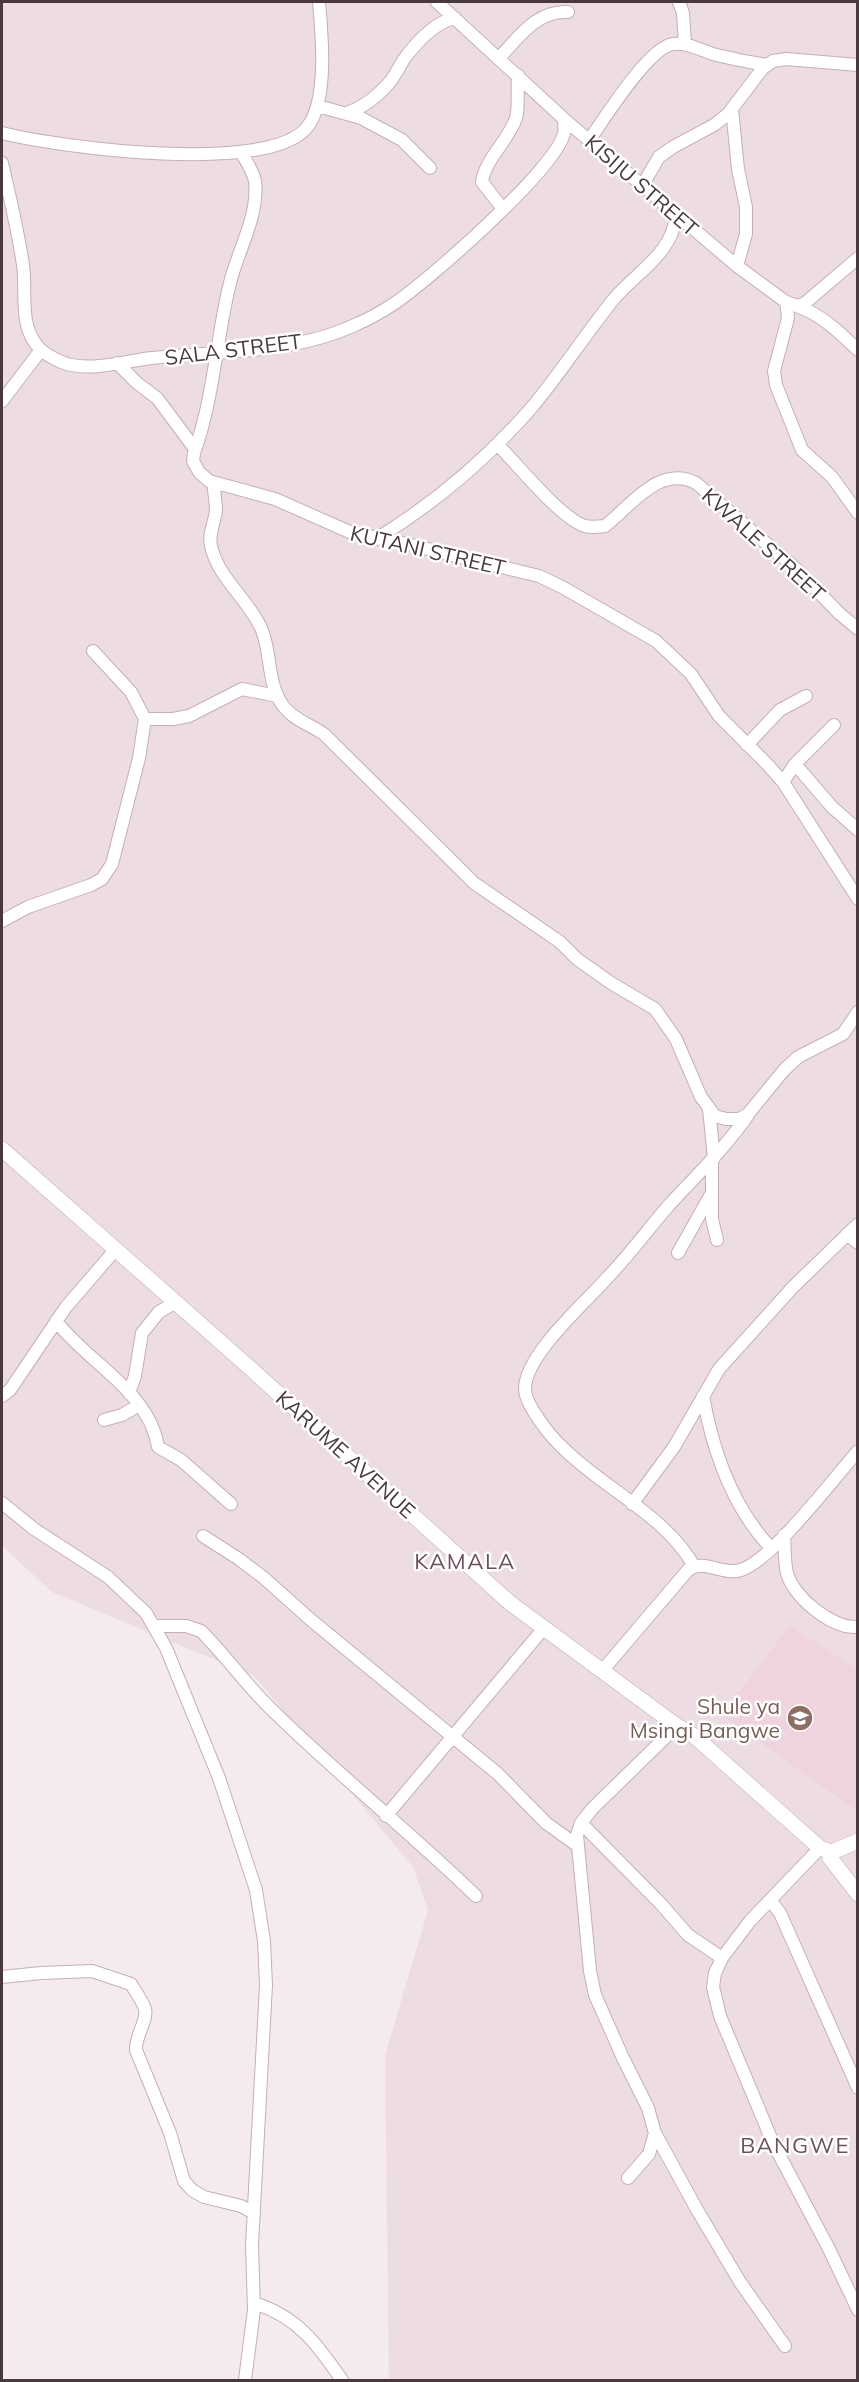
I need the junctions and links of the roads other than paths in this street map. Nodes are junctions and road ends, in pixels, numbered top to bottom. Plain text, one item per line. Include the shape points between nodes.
1 (319, 2) edge
2 (437, 2) edge
3 (679, 2) edge
4 (568, 12) dead end
5 (455, 18) junction
6 (685, 44) junction
7 (499, 58) junction
8 (767, 65) junction
9 (858, 65) edge
10 (518, 75) junction
11 (318, 106) junction
12 (732, 109) junction
13 (347, 113) junction
14 (564, 119) junction
15 (2, 133) edge
16 (590, 139) junction
17 (241, 152) junction
18 (2, 163) edge
19 (430, 168) dead end
20 (642, 186) junction
21 (503, 208) junction
22 (676, 214) junction
23 (858, 258) edge
24 (737, 266) junction
25 (792, 304) junction
26 (41, 350) junction
27 (858, 350) edge
28 (217, 352) junction
29 (117, 363) junction
30 (2, 401) edge
31 (497, 444) junction
32 (195, 449) junction
33 (213, 483) junction
34 (858, 513) edge
35 (376, 538) junction
36 (858, 628) edge
37 (93, 651) dead end
38 (277, 696) junction
39 (806, 696) dead end
40 (145, 719) junction
41 (834, 725) dead end
42 (747, 745) junction
43 (795, 764) junction
44 (783, 782) junction
45 (858, 830) edge
46 (858, 899) edge
47 (2, 921) edge
48 (858, 1012) edge
49 (709, 1108) junction
50 (752, 1109) junction
51 (2, 1149) edge
52 (713, 1160) junction
53 (711, 1195) junction
54 (858, 1224) edge
55 (848, 1234) junction
56 (717, 1240) dead end
57 (858, 1243) edge
58 (116, 1249) junction
59 (678, 1253) dead end
60 (176, 1302) junction
61 (56, 1321) junction
62 (129, 1393) junction
63 (2, 1395) edge
64 (703, 1396) junction
65 (139, 1405) junction
66 (104, 1420) dead end
67 (858, 1451) edge
68 (2, 1503) edge
69 (231, 1503) dead end
70 (632, 1504) junction
71 (784, 1535) junction
72 (202, 1536) dead end
73 (771, 1548) junction
74 (694, 1566) junction
75 (154, 1626) junction
76 (858, 1627) edge
77 (544, 1628) junction
78 (602, 1671) junction
79 (677, 1726) junction
80 (452, 1738) junction
81 (386, 1816) junction
82 (581, 1823) junction
83 (858, 1841) edge
84 (578, 1846) junction
85 (826, 1850) junction
86 (858, 1894) edge
87 (476, 1896) dead end
88 (770, 1900) junction
89 (722, 1958) junction
90 (2, 1977) edge
91 (858, 2088) edge
92 (655, 2133) junction
93 (628, 2178) dead end
94 (254, 2213) junction
95 (254, 2303) junction
96 (858, 2310) edge
97 (785, 2346) dead end
98 (245, 2380) edge
99 (342, 2380) edge

1 - 11 street
2 - 5 street, KISIJU STREET
3 - 6 street
4 - 7 street via 535,21
5 - 7 street, KISIJU STREET
5 - 13 street via 445,20 422,40 380,93 362,108
6 - 8 street
6 - 16 street via 663,48 637,73
7 - 10 street, KISIJU STREET
8 - 9 street via 786,59
8 - 12 street
10 - 14 street, KISIJU STREET
10 - 21 street via 516,118 482,182
11 - 13 street
11 - 17 street via 306,129 295,136 266,149
12 - 20 street via 714,125 659,157
12 - 24 street via 746,207 746,234
13 - 19 street via 402,140
14 - 16 street, KISIJU STREET
14 - 21 street, SALA STREET via 564,133 556,148 527,186
15 - 17 street via 106,149
16 - 20 street, KISIJU STREET
17 - 28 street via 255,181 253,210 231,281
18 - 26 street via 24,267 28,328
20 - 22 street, KISIJU STREET
21 - 28 street, SALA STREET via 394,304 355,325 296,344
22 - 24 street, KISIJU STREET
22 - 31 street via 675,230 664,249 614,299 534,405
23 - 25 street via 805,303
24 - 25 street, KISIJU STREET
25 - 27 street, KISIJU STREET via 827,321
25 - 34 street via 774,370 776,386 802,450 832,477
26 - 29 street, SALA STREET via 69,365
26 - 30 street
28 - 29 street, SALA STREET
28 - 32 street
29 - 32 street via 157,398
31 - 35 street via 427,506
31 - 36 street, KWALE STREET via 555,504 584,526 605,525 662,480 686,477 794,567
32 - 33 street via 193,461
33 - 35 street, KUTANI STREET via 275,499 336,528
33 - 38 street via 216,509 210,546 228,581 260,626
35 - 42 street, KUTANI STREET via 539,576 600,608 656,640 691,674 719,716
37 - 40 street via 131,692
38 - 40 street via 242,689 189,716
38 - 49 street via 296,719 326,735 474,883 560,942 608,981 655,1009 676,1039
39 - 42 street via 780,710
40 - 47 street via 120,840 108,871 92,885 28,907
41 - 43 street
42 - 44 street, KUTANI STREET
43 - 44 street
43 - 45 street
44 - 46 street, KUTANI STREET
48 - 50 street via 843,1034 798,1057
49 - 50 street via 726,1119 740,1119
49 - 52 street
50 - 52 street
51 - 58 street, KARUME AVENUE
52 - 53 street
52 - 70 street via 549,1341 529,1371 525,1385 531,1410 562,1448
53 - 56 street
53 - 59 street
54 - 55 street
55 - 57 street
55 - 64 street via 730,1356
58 - 60 street, KARUME AVENUE
58 - 61 street
60 - 62 street via 159,1312 142,1333
60 - 77 street, KARUME AVENUE via 510,1603
61 - 62 street via 77,1346
61 - 63 street via 10,1390
62 - 65 street
64 - 70 street via 674,1447
64 - 73 street via 712,1439 732,1492 748,1521
65 - 66 street
65 - 69 street via 156,1435 158,1448 182,1460
67 - 71 street
68 - 75 street via 34,1529 108,1577 146,1613
70 - 74 street via 667,1532
71 - 73 street
71 - 76 street via 790,1582 819,1614
72 - 80 street via 264,1578
73 - 74 street via 738,1571
74 - 78 street
75 - 81 street via 186,1626 201,1631 270,1708
75 - 94 street via 219,1778 256,1890 266,1985
77 - 78 street, KARUME AVENUE
77 - 80 street
78 - 79 street, KARUME AVENUE
79 - 82 street
79 - 85 street, KARUME AVENUE via 693,1735
80 - 81 street
80 - 84 street via 498,1774 546,1823
81 - 87 street via 430,1851
82 - 84 street
82 - 89 street via 688,1935
83 - 85 street
84 - 92 street via 595,1995 648,2109
85 - 86 street
85 - 88 street
88 - 89 street
88 - 91 street via 780,1913
89 - 96 street via 713,1987 720,2016 783,2165
90 - 94 street via 92,1971 130,1983 146,2010 136,2050 166,2122 184,2181 204,2198
92 - 93 street via 649,2154
92 - 97 street via 734,2271
94 - 95 street
95 - 98 street
95 - 99 street via 272,2308 295,2323 317,2344

